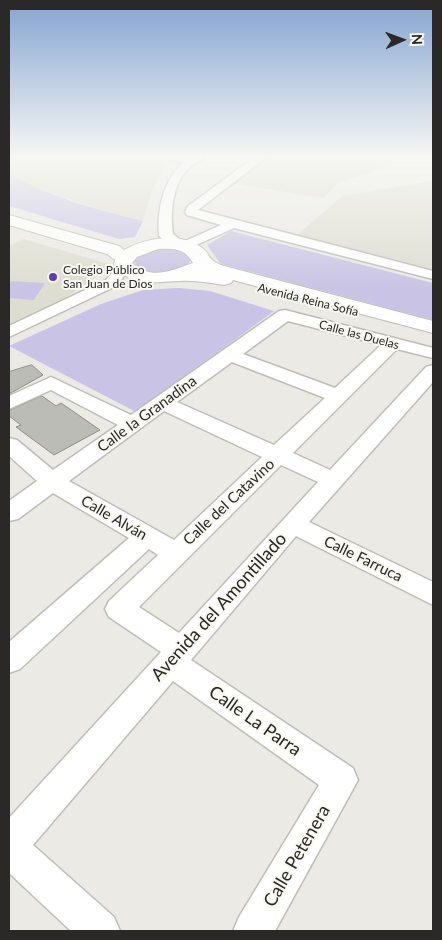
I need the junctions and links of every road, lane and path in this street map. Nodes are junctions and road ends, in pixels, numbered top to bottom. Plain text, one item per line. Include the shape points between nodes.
1 (158, 200) edge
2 (169, 200) edge
3 (204, 200) edge
4 (9, 213) edge
5 (9, 220) edge
6 (233, 224) junction
7 (142, 247) junction
8 (192, 249) junction
9 (124, 262) junction
10 (181, 275) junction
11 (433, 275) edge
12 (150, 277) junction
13 (111, 283) junction
14 (285, 315) joint
15 (433, 328) edge
16 (9, 332) edge
17 (433, 333) edge
18 (392, 344) junction
19 (433, 353) edge
20 (230, 355) junction
21 (433, 371) edge
22 (340, 396) junction
23 (9, 403) edge
24 (162, 403) junction
25 (133, 424) junction
26 (9, 445) edge
27 (278, 456) junction
28 (333, 480) junction
29 (52, 482) junction
30 (9, 513) edge
31 (293, 524) junction
32 (146, 537) junction
33 (176, 553) junction
34 (433, 594) edge
35 (175, 656) junction
36 (9, 660) edge
37 (341, 780) joint
38 (9, 846) edge
39 (100, 931) edge
40 (253, 931) edge

1 - 7 street via 150,241
2 - 8 street via 166,236
3 - 6 street via 191,212
4 - 7 main road, Avenida Reina Sofía via 113,243
5 - 9 main road, Avenida Reina Sofía via 113,250
6 - 8 street
6 - 11 street
7 - 8 main road, Avenida Reina Sofía via 162,244
7 - 9 main road, Avenida Reina Sofía via 129,253
8 - 10 main road via 191,271
8 - 15 main road, Avenida Reina Sofía via 226,272
9 - 12 main road, Avenida Reina Sofía via 134,273
9 - 13 street
10 - 12 main road, Avenida Reina Sofía
10 - 17 main road, Avenida Reina Sofía via 226,279
12 - 13 street
13 - 16 street
14 - 18 street, Calle las Duelas
14 - 20 street, Calle la Granadina
18 - 19 street, Calle las Duelas
18 - 22 street, Calle del Catavino
20 - 22 street
20 - 24 street, Calle la Granadina
21 - 28 street, Avenida del Amontillado
22 - 27 street, Calle del Catavino
23 - 25 street via 51,383
24 - 25 street, Calle la Granadina
24 - 27 street
25 - 29 street, Calle la Granadina
26 - 29 street, Calle Alván
27 - 28 street
27 - 33 street, Calle del Catavino
28 - 31 street, Avenida del Amontillado
29 - 30 street, Calle la Granadina
29 - 32 street, Calle Alván
31 - 34 street, Calle Farruca
31 - 35 street, Avenida del Amontillado
32 - 33 street, Calle Alván
32 - 36 street
33 - 35 street, Calle del Catavino via 119,609
35 - 37 street, Calle La Parra
35 - 38 street, Avenida del Amontillado
37 - 40 street, Calle Petenera
38 - 39 street

